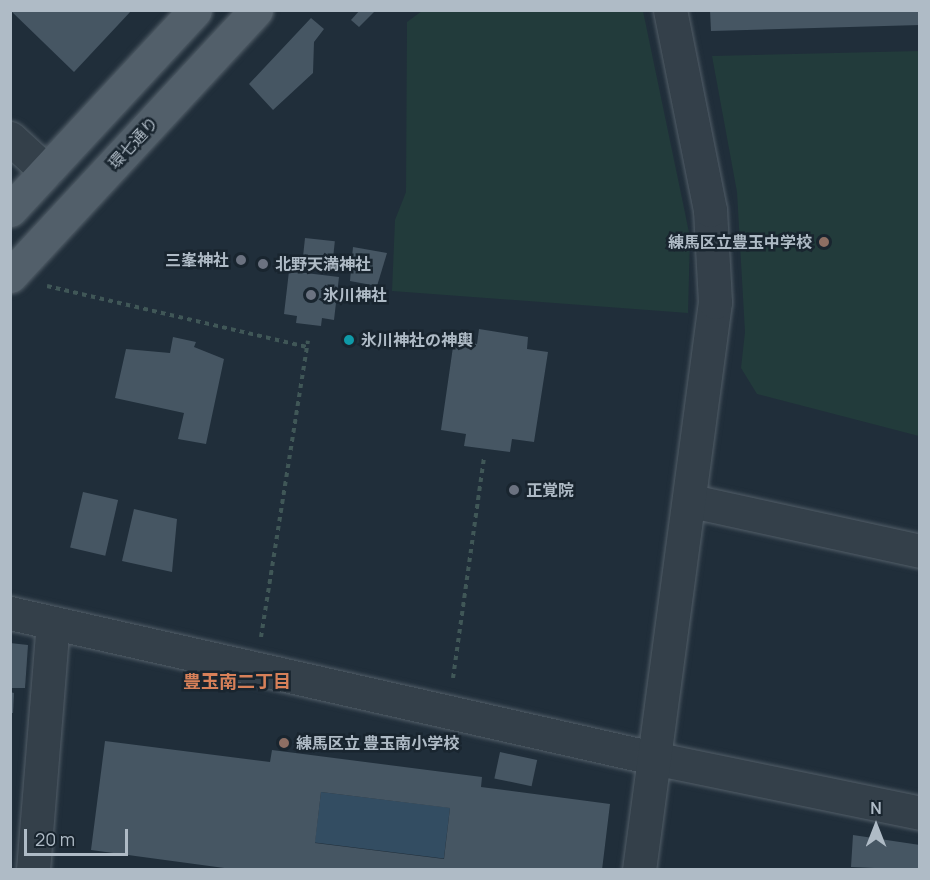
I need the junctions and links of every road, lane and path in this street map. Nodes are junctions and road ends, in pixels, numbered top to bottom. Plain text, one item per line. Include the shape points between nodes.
1 (195, 10) edge
2 (256, 10) edge
3 (670, 10) edge
4 (10, 138) edge
5 (46, 171) junction
6 (10, 210) edge
7 (24, 280) edge
8 (308, 341) dead end
9 (307, 347) junction
10 (484, 458) dead end
11 (691, 501) junction
12 (920, 551) edge
13 (10, 613) edge
14 (52, 623) junction
15 (260, 640) dead end
16 (453, 682) dead end
17 (653, 758) junction
18 (920, 813) edge
19 (33, 870) edge
20 (639, 870) edge

1 - 5 main road
2 - 7 main road, 環七通り
3 - 11 street via 715,254 715,302
4 - 5 street
5 - 6 main road
7 - 9 path
8 - 9 path
9 - 15 path
10 - 16 path
11 - 12 street
11 - 17 street
13 - 14 street
14 - 17 street
14 - 19 street
17 - 18 street
17 - 20 street

